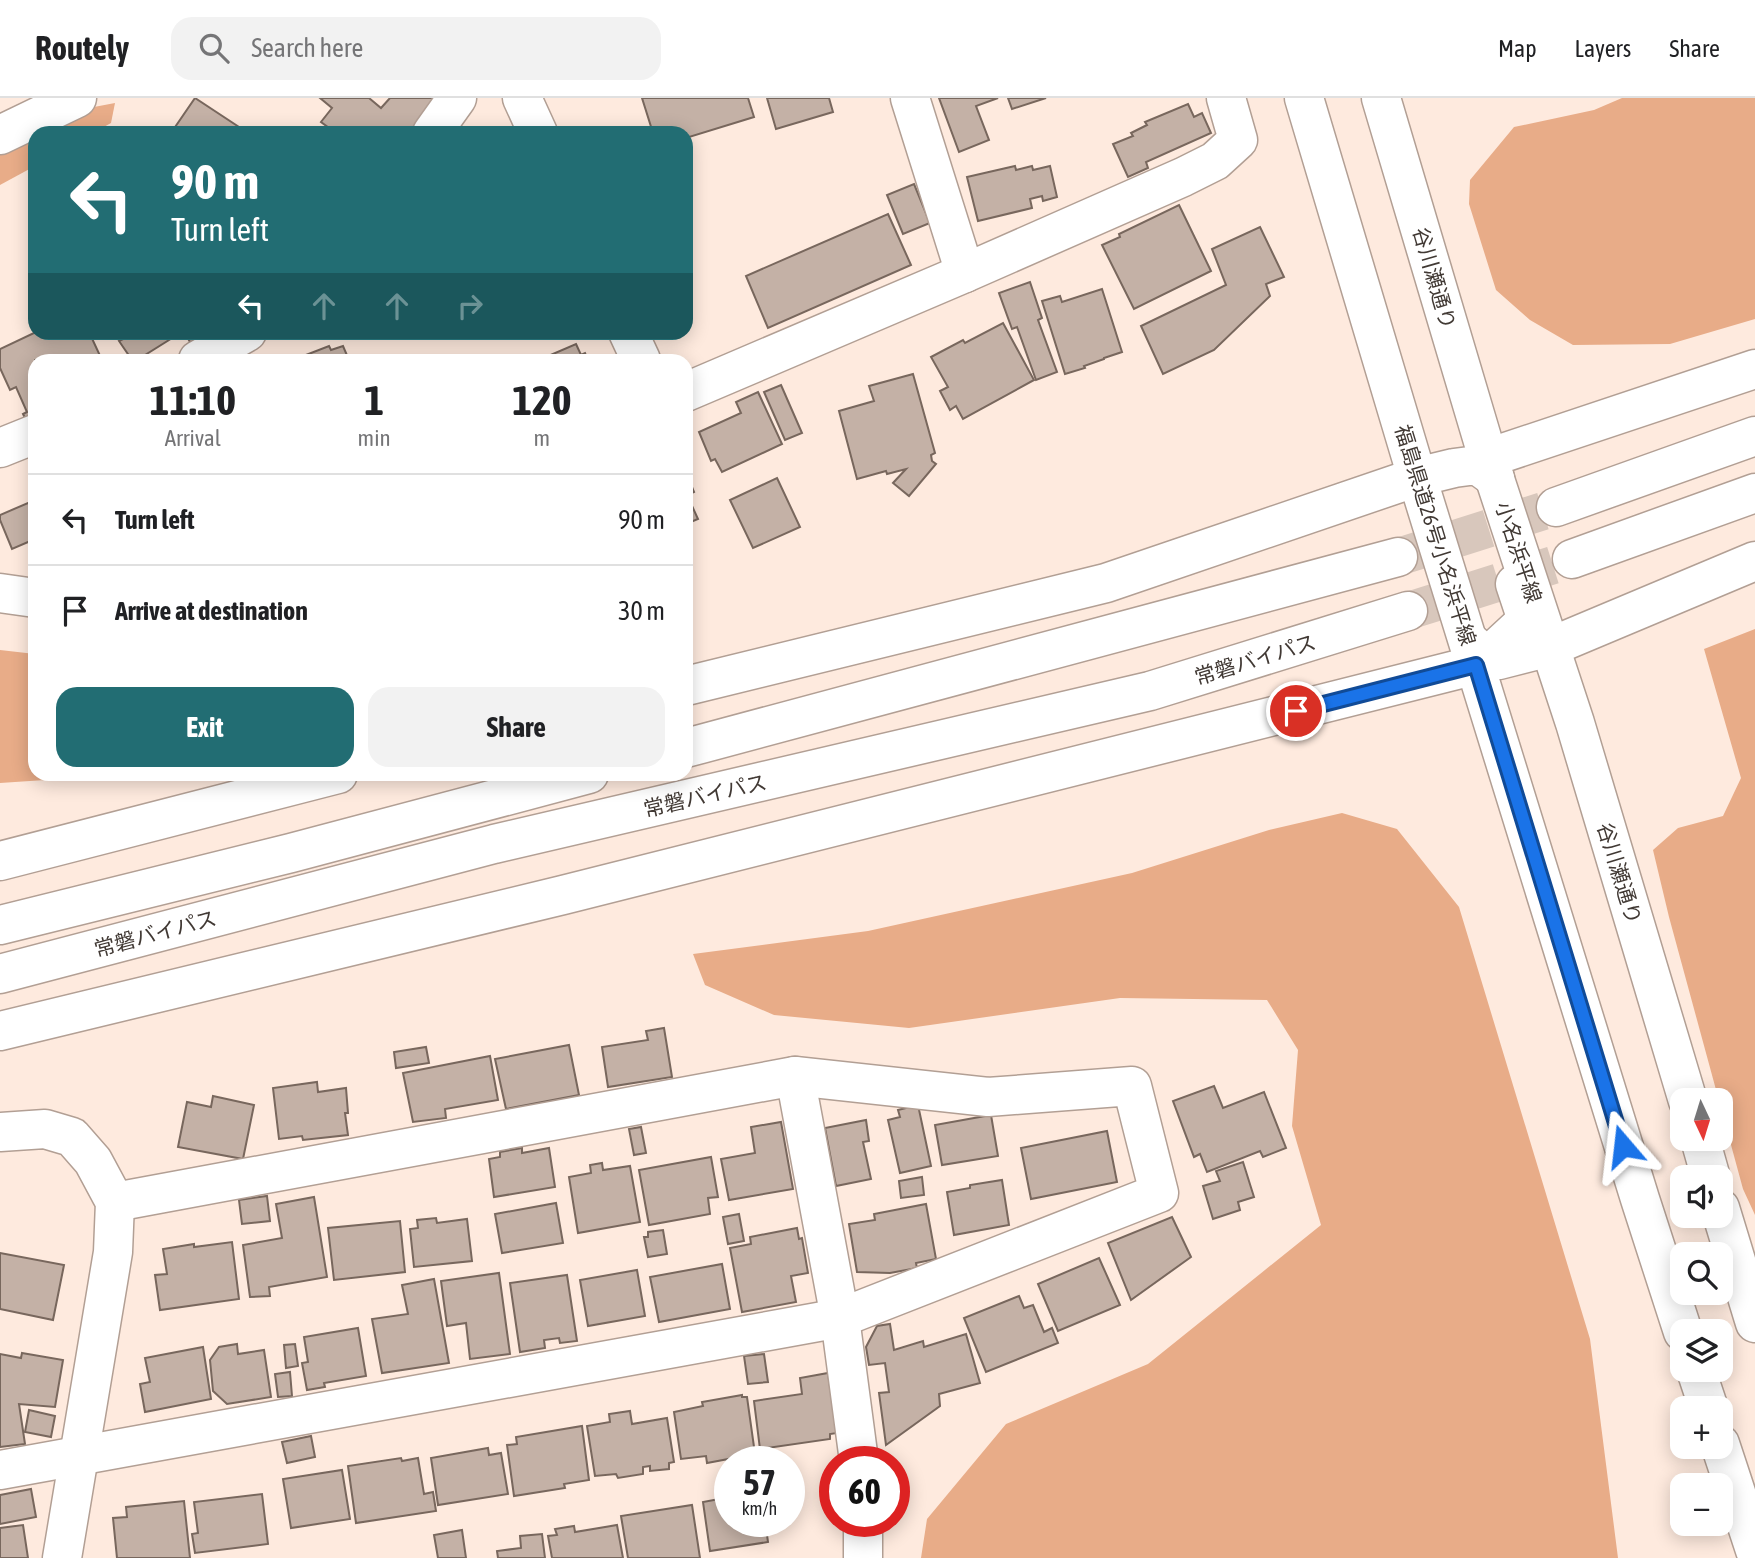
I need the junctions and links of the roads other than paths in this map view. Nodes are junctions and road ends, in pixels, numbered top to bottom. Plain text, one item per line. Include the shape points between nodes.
1 (77, 98) edge
2 (457, 98) edge
3 (522, 98) edge
4 (910, 98) edge
5 (1226, 98) edge
6 (1304, 98) edge
7 (1381, 98) edge
8 (437, 126) edge
9 (535, 126) edge
10 (0, 135) edge
11 (965, 273) junction
12 (233, 340) edge
13 (208, 354) edge
14 (1755, 369) edge
15 (693, 389) edge
16 (1755, 436) edge
17 (28, 437) edge
18 (0, 448) edge
19 (1486, 467) junction
20 (1417, 477) junction
21 (1755, 493) edge
22 (1556, 507) tunnel mouth
23 (1398, 557) tunnel mouth
24 (1572, 559) tunnel mouth
25 (1755, 561) edge
26 (0, 593) edge
27 (28, 597) edge
28 (1408, 611) tunnel mouth
29 (1549, 647) junction
30 (1477, 654) junction
31 (693, 684) edge
32 (693, 746) edge
33 (311, 781) edge
34 (563, 781) edge
35 (0, 861) edge
36 (0, 925) edge
37 (0, 974) edge
38 (0, 1031) edge
39 (795, 1076) junction
40 (1684, 1088) edge
41 (0, 1132) edge
42 (115, 1202) junction
43 (1726, 1228) edge
44 (840, 1318) junction
45 (1680, 1319) edge
46 (1755, 1323) edge
47 (857, 1446) edge
48 (78, 1454) junction
49 (1725, 1459) edge
50 (0, 1470) edge
51 (863, 1537) edge
52 (1755, 1549) edge
53 (62, 1558) edge
54 (863, 1558) edge

1 - 10 main road
2 - 8 main road
3 - 9 main road
4 - 11 main road
5 - 11 main road via 1238,140 1215,161
6 - 20 main road, 福島県道26号小名浜平線
7 - 19 main road, 谷川瀬通り
11 - 15 main road
12 - 13 main road
14 - 19 main road
16 - 22 main road
17 - 18 main road
19 - 20 main road via 1454,468
19 - 29 main road, 小名浜平線
19 - 30 main road via 1436,503
19 - 30 main road via 1527,620
20 - 30 main road, 福島県道26号小名浜平線
20 - 31 main road via 1106,583
21 - 24 main road
23 - 32 main road
25 - 29 main road
26 - 27 main road
28 - 37 main road, 常磐バイパス via 1150,691 494,844
29 - 30 main road via 1499,660
29 - 40 main road, 谷川瀬通り
30 - 38 main road via 576,891
30 - 45 main road, 福島県道26号小名浜平線
33 - 35 main road
34 - 36 main road, 常磐バイパス
39 - 42 main road
39 - 44 main road
39 - 44 main road via 988,1097 1132,1086 1159,1193
41 - 42 main road via 45,1129 72,1137 93,1161
42 - 48 main road via 113,1252
43 - 46 main road
44 - 47 main road
44 - 48 main road
48 - 50 main road
48 - 53 main road
49 - 52 main road
51 - 54 main road

